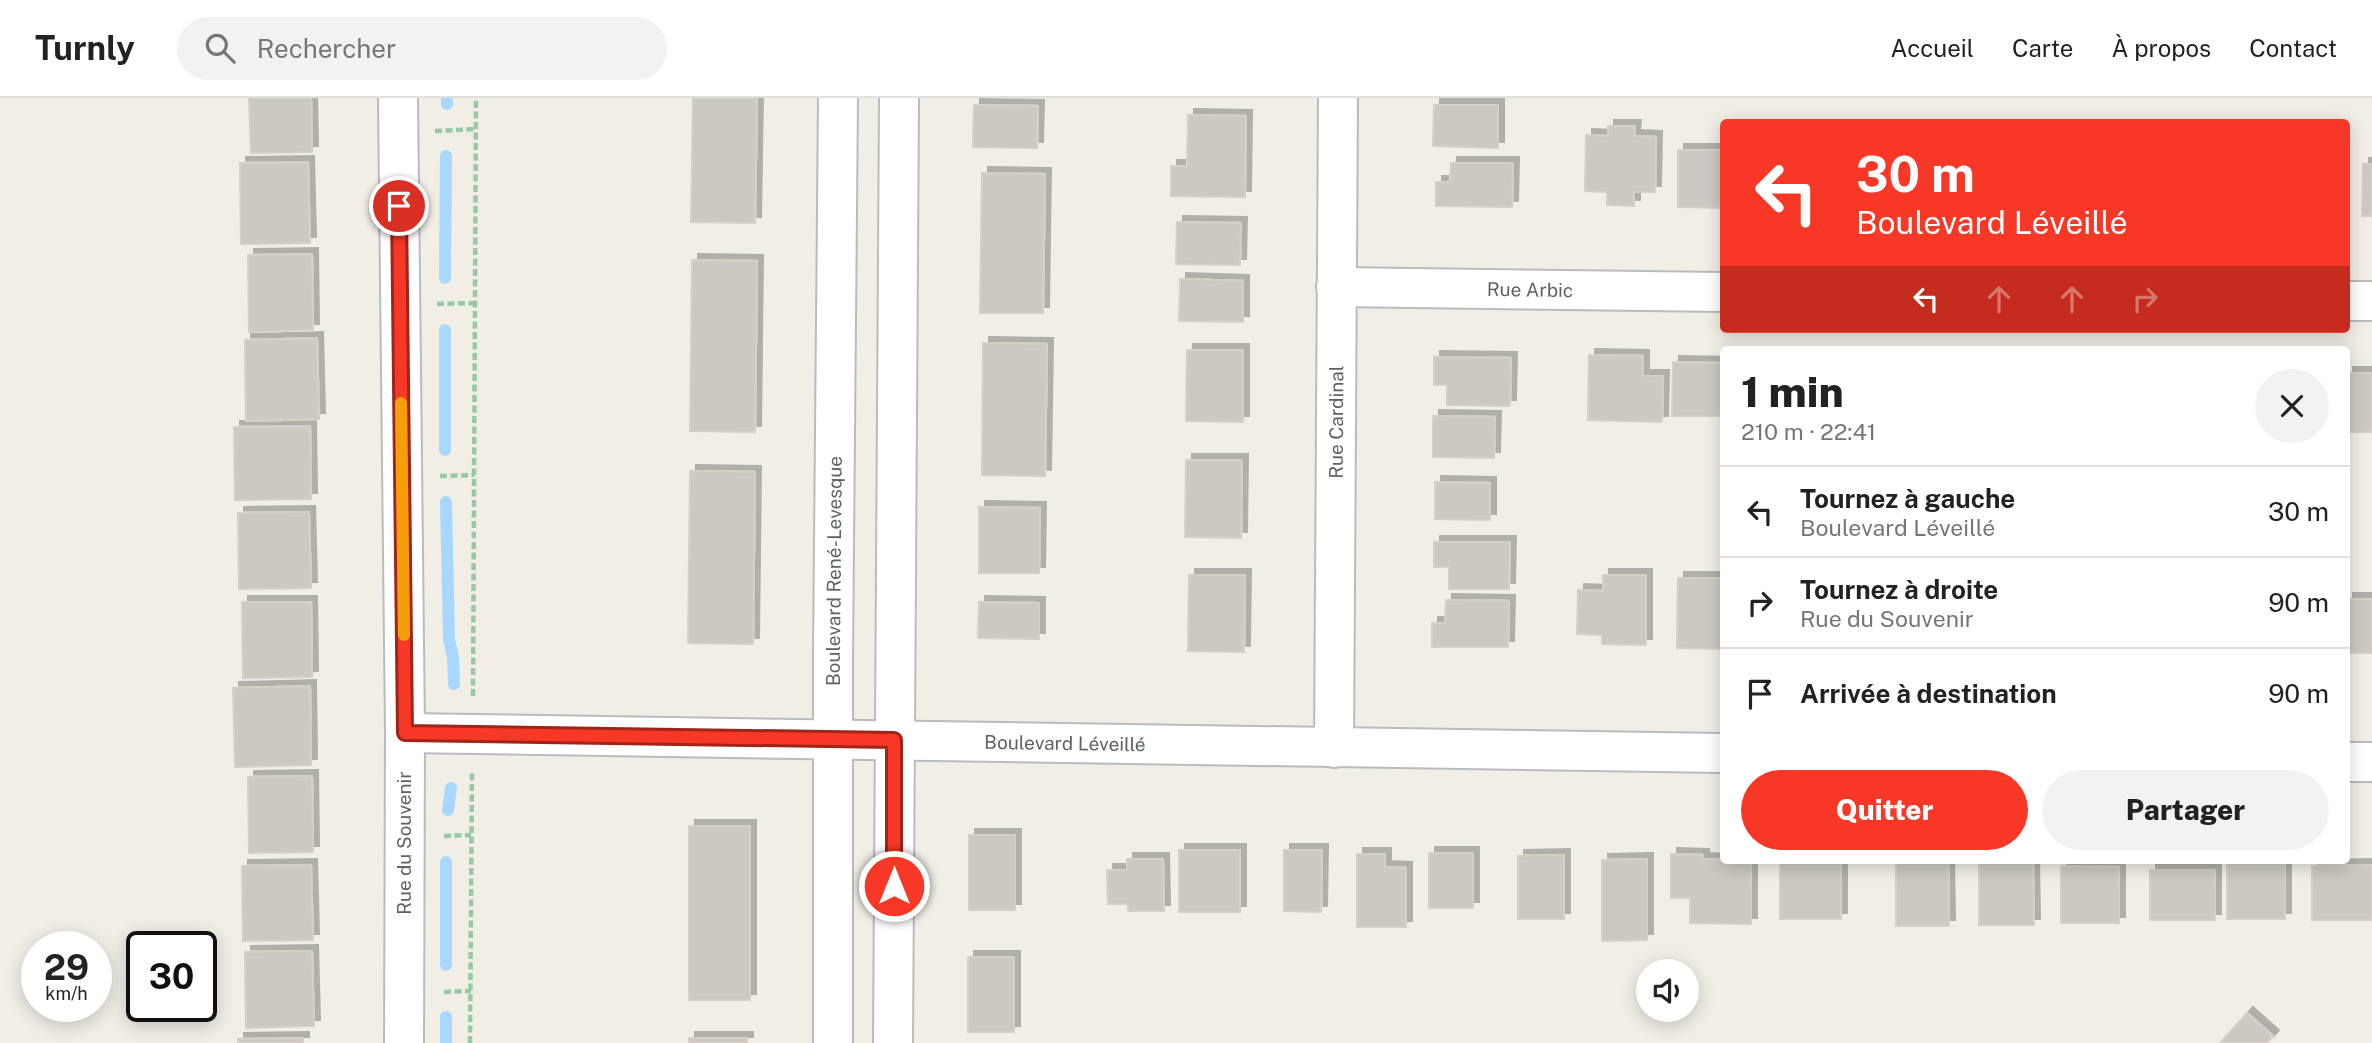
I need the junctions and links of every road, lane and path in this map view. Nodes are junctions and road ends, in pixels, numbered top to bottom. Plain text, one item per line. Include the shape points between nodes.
1 (398, 98) edge
2 (476, 98) edge
3 (838, 98) edge
4 (899, 98) edge
5 (1338, 98) edge
6 (1336, 287) junction
7 (1720, 292) edge
8 (2350, 301) edge
9 (2372, 301) edge
10 (405, 733) junction
11 (472, 734) junction
12 (833, 738) junction
13 (894, 740) junction
14 (1334, 748) junction
15 (1720, 753) edge
16 (2350, 762) edge
17 (2372, 762) edge
18 (404, 1043) edge
19 (470, 1043) edge
20 (833, 1043) edge
21 (893, 1043) edge

1 - 10 street, Rue du Souvenir
2 - 11 path
3 - 12 street, Boulevard René-Levesque
4 - 13 street
5 - 6 street, Rue Cardinal
6 - 7 street, Rue Arbic
6 - 14 street, Rue Cardinal
8 - 9 street
10 - 11 street, Boulevard Léveillé
10 - 18 street, Rue du Souvenir
11 - 12 street, Boulevard Léveillé
11 - 19 path
12 - 13 street, Boulevard Léveillé
12 - 20 street, Boulevard René-Levesque
13 - 14 street, Boulevard Léveillé
13 - 21 street
14 - 15 street, Boulevard Léveillé
16 - 17 street

